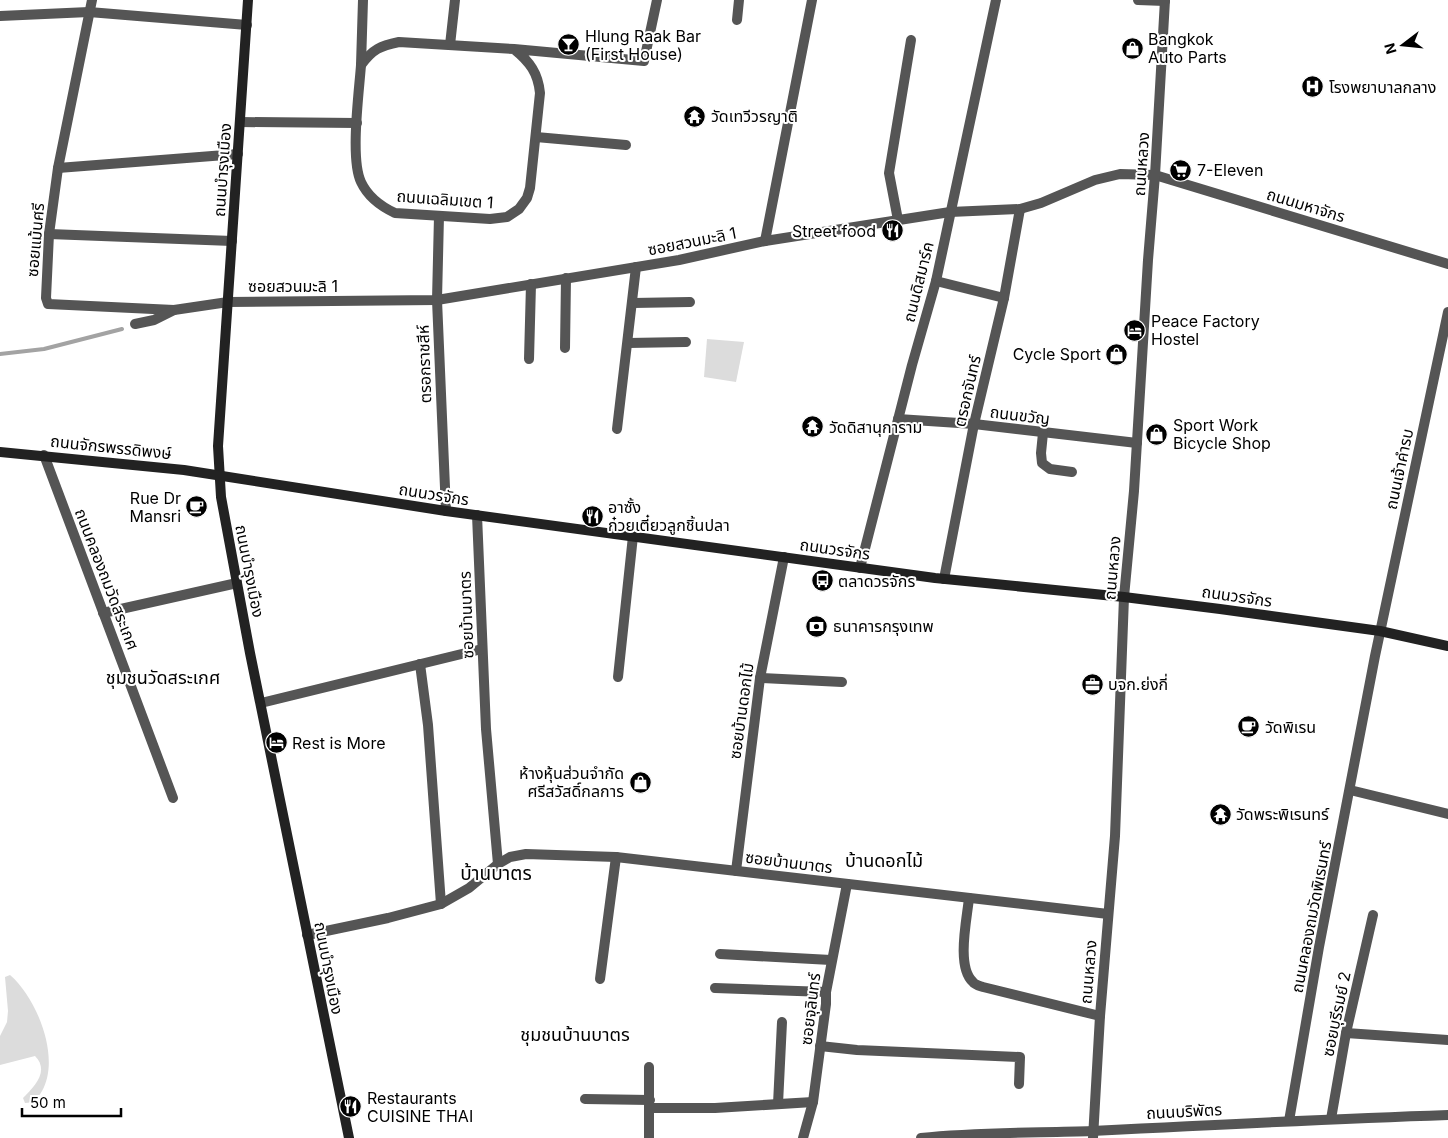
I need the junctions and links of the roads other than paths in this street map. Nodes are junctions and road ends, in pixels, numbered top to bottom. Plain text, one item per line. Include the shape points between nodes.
1 (92, 0) edge
2 (248, 0) edge
3 (363, 0) edge
4 (455, 0) edge
5 (657, 0) edge
6 (739, 0) edge
7 (812, 0) edge
8 (996, 0) edge
9 (1138, 0) edge
10 (1165, 1) edge
11 (89, 12) junction
12 (0, 16) edge
13 (737, 20) dead end
14 (247, 24) junction
15 (911, 40) dead end
16 (450, 45) junction
17 (514, 49) junction
18 (360, 65) junction
19 (240, 122) junction
20 (357, 123) junction
21 (536, 137) junction
22 (626, 145) dead end
23 (238, 154) junction
24 (58, 168) junction
25 (1155, 175) junction
26 (1020, 209) junction
27 (950, 212) junction
28 (439, 216) junction
29 (898, 220) junction
30 (50, 234) junction
31 (232, 241) junction
32 (765, 241) junction
33 (1448, 264) edge
34 (636, 267) junction
35 (566, 278) junction
36 (936, 281) junction
37 (531, 284) junction
38 (1004, 298) junction
39 (437, 300) junction
40 (228, 302) junction
41 (690, 302) dead end
42 (633, 303) junction
43 (174, 310) junction
44 (1448, 312) edge
45 (135, 324) dead end
46 (686, 342) dead end
47 (628, 343) junction
48 (565, 348) dead end
49 (529, 359) dead end
50 (898, 419) junction
51 (974, 424) junction
52 (617, 429) dead end
53 (1043, 433) junction
54 (1137, 443) junction
55 (0, 452) edge
56 (44, 455) junction
57 (1072, 472) dead end
58 (218, 475) junction
59 (446, 511) junction
60 (477, 515) junction
61 (633, 536) junction
62 (784, 557) junction
63 (860, 568) junction
64 (944, 579) junction
65 (237, 583) junction
66 (1124, 597) junction
67 (103, 613) junction
68 (1380, 631) junction
69 (1448, 646) edge
70 (482, 649) junction
71 (420, 664) junction
72 (618, 677) dead end
73 (760, 678) junction
74 (842, 682) dead end
75 (261, 703) junction
76 (1350, 790) junction
77 (173, 798) dead end
78 (1448, 814) edge
79 (616, 857) junction
80 (498, 864) junction
81 (736, 871) junction
82 (847, 884) junction
83 (969, 898) junction
84 (441, 904) junction
85 (1108, 914) junction
86 (1373, 915) dead end
87 (307, 935) junction
88 (720, 954) dead end
89 (831, 960) junction
90 (600, 979) dead end
91 (715, 988) dead end
92 (826, 992) junction
93 (1100, 1016) junction
94 (782, 1022) dead end
95 (1346, 1033) junction
96 (1448, 1040) edge
97 (820, 1046) junction
98 (649, 1067) dead end
99 (1018, 1084) dead end
100 (585, 1100) dead end
101 (813, 1102) junction
102 (650, 1104) junction
103 (778, 1104) junction
104 (1448, 1115) edge
105 (1330, 1119) junction
106 (1289, 1121) junction
107 (1093, 1134) edge
108 (349, 1138) edge
109 (649, 1138) edge
110 (803, 1138) edge
111 (921, 1138) edge

1 - 11 street, ซอยแม้นศรี
2 - 14 main road, ถนนบำรุงเมือง
3 - 18 street, ถนนเฉลิมเขต 1
4 - 16 street
5 - 17 street via 644,61
6 - 13 street
7 - 32 street
8 - 27 street, ถนนดิสมาร์ค
9 - 10 street
10 - 25 street, ถนนหลวง
11 - 12 street
11 - 14 street
11 - 24 street, ซอยแม้นศรี
14 - 19 main road, ถนนบำรุงเมือง
15 - 29 street via 889,173
16 - 17 street
16 - 18 street via 399,42 370,53
17 - 21 street, ถนนเฉลิมเขต 1 via 533,67 539,80
18 - 20 street, ถนนเฉลิมเขต 1
19 - 20 street
19 - 23 main road, ถนนบำรุงเมือง
20 - 28 street, ถนนเฉลิมเขต 1 via 356,164 370,196 395,213
21 - 22 street
21 - 28 street, ถนนเฉลิมเขต 1 via 530,188 519,209 507,217 490,219
23 - 24 street
23 - 31 main road, ถนนบำรุงเมือง
24 - 30 street, ซอยแม้นศรี
25 - 26 street, ซอยสวนมะลิ 1 via 1120,174 1094,180
25 - 33 street, ถนนมหาจักร
25 - 54 street, ถนนหลวง
26 - 27 street, ซอยสวนมะลิ 1
26 - 38 street, ตรอกจันทร์
27 - 29 street, ซอยสวนมะลิ 1
27 - 36 street, ถนนดิสมาร์ค
28 - 39 street, ตรอกราชสีห์
29 - 32 street, ซอยสวนมะลิ 1
30 - 31 street
30 - 43 street, ซอยแม้นศรี via 48,304
31 - 40 main road, ถนนบำรุงเมือง
32 - 34 street, ซอยสวนมะลิ 1
34 - 35 street, ซอยสวนมะลิ 1
34 - 42 street
35 - 37 street, ซอยสวนมะลิ 1
35 - 48 street
36 - 38 street
36 - 50 street, ถนนดิสมาร์ค
37 - 39 street, ซอยสวนมะลิ 1
37 - 49 street
38 - 51 street, ตรอกจันทร์
39 - 40 street, ซอยสวนมะลิ 1
39 - 59 street, ตรอกราชสีห์
40 - 43 street, ซอยแม้นศรี
40 - 58 main road, ถนนบำรุงเมือง
41 - 42 street
42 - 47 street
43 - 45 street via 154,320
44 - 68 street, ถนนเจ้าคำรบ
46 - 47 street
47 - 52 street
50 - 51 street, ถนนขวัญ
50 - 63 street, ถนนดิสมาร์ค
51 - 53 street, ถนนขวัญ
51 - 64 street, ตรอกจันทร์
53 - 54 street, ถนนขวัญ
53 - 57 street via 1042,463 1050,469
54 - 66 street, ถนนหลวง
55 - 56 main road, ถนนจักรพรรดิพงษ์
56 - 58 main road, ถนนจักรพรรดิพงษ์
56 - 67 street, ถนนคลองถมวัดสระเกศ
58 - 59 main road, ถนนวรจักร
58 - 65 main road, ถนนบำรุงเมือง
59 - 60 main road, ถนนวรจักร
60 - 61 main road, ถนนวรจักร
60 - 70 street, ซอยบ้านบาตร
61 - 62 main road, ถนนวรจักร
61 - 72 street
62 - 63 main road, ถนนวรจักร
62 - 73 street, ซอยบ้านดอกไม้
63 - 64 main road, ถนนวรจักร
64 - 66 main road, ถนนวรจักร
65 - 67 street
65 - 75 main road, ถนนบำรุงเมือง
66 - 68 main road, ถนนวรจักร
66 - 85 street, ถนนหลวง via 1115,836
67 - 77 street, ถนนคลองถมวัดสระเกศ
68 - 69 main road, ถนนวรจักร
68 - 76 street, ถนนคลองถมวัดพิเรนทร์
70 - 71 street
70 - 80 street, ซอยบ้านบาตร
71 - 75 street
71 - 84 street via 428,725
73 - 74 street
73 - 81 street, ซอยบ้านดอกไม้
75 - 87 main road, ถนนบำรุงเมือง
76 - 78 street
76 - 106 street, ถนนคลองถมวัดพิเรนทร์
79 - 80 street, ซอยบ้านบาตร via 526,854 510,857
79 - 81 street, ซอยบ้านบาตร
79 - 90 street
80 - 84 street, ซอยบ้านบาตร via 469,888
81 - 82 street, ซอยบ้านบาตร
82 - 83 street, ซอยบ้านบาตร
82 - 89 street, ซอยจุลินทร์
83 - 85 street, ซอยบ้านบาตร
83 - 93 street via 963,959 965,971 973,983
84 - 87 street, ซอยบ้านบาตร
85 - 93 street, ถนนหลวง
86 - 95 street, ซอยบุรีรมย์ 2
87 - 108 main road, ถนนบำรุงเมือง
88 - 89 street
89 - 92 street, ซอยจุลินทร์
91 - 92 street
92 - 97 street, ซอยจุลินทร์
93 - 107 street, ถนนหลวง
94 - 103 street
95 - 96 street
95 - 105 street, ซอยบุรีรมย์ 2
97 - 99 street via 1020,1057
97 - 101 street, ซอยจุลินทร์
98 - 102 street
100 - 102 street
101 - 103 street
101 - 110 street, ซอยจุลินทร์
102 - 103 street via 715,1108
102 - 109 street
104 - 105 street, ถนนบริพัตร
105 - 106 street, ถนนบริพัตร
106 - 107 street, ถนนบริพัตร
107 - 111 street, ถนนบริพัตร via 953,1134

